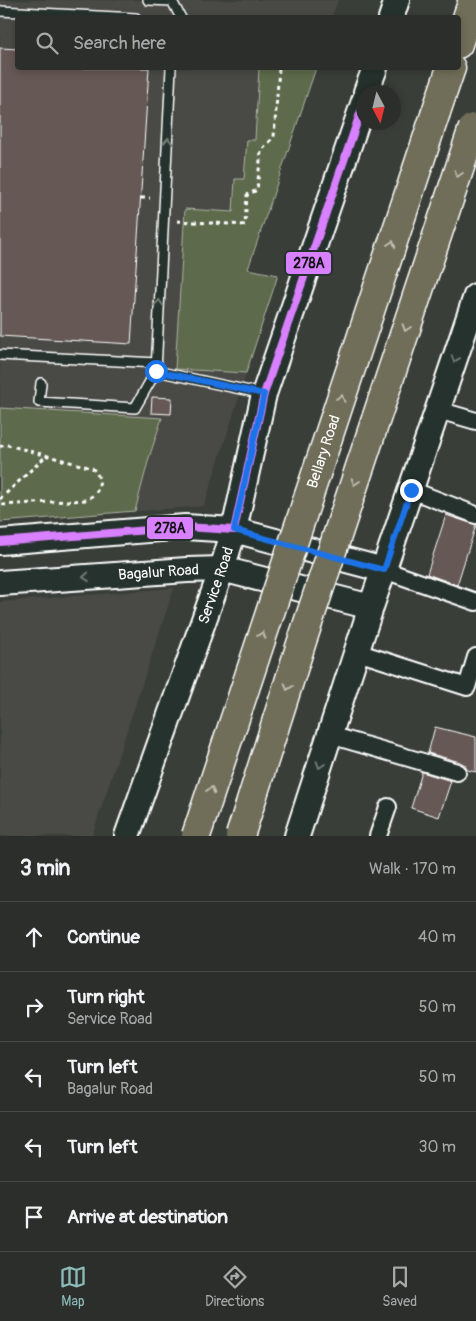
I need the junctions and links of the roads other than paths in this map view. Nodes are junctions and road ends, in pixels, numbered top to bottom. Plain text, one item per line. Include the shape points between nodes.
1 (148, 0) edge
2 (398, 0) edge
3 (473, 0) edge
4 (0, 11) edge
5 (78, 15) edge
6 (179, 15) edge
7 (392, 15) edge
8 (461, 35) edge
9 (171, 70) edge
10 (373, 70) edge
11 (450, 70) edge
12 (368, 85) edge
13 (356, 124) edge
14 (475, 124) edge
15 (476, 296) edge
16 (471, 325) edge
17 (0, 355) edge
18 (156, 367) junction
19 (41, 382) dead end
20 (264, 394) junction
21 (438, 410) junction
22 (476, 422) edge
23 (411, 490) junction
24 (476, 515) edge
25 (234, 530) junction
26 (0, 542) edge
27 (222, 569) junction
28 (384, 570) junction
29 (0, 583) edge
30 (476, 602) edge
31 (371, 607) junction
32 (357, 652) junction
33 (476, 656) edge
34 (330, 736) junction
35 (457, 772) dead end
36 (388, 806) dead end
37 (127, 836) edge
38 (196, 836) edge
39 (240, 836) edge
40 (298, 836) edge
41 (378, 836) edge

1 - 6 lane via 172,2
2 - 7 main road
3 - 8 highway
4 - 5 lane
18 -> 9 lane
10 - 12 main road
38 -> 11 highway, Bellary Road, bridge
13 - 20 main road, Service Road
14 -> 39 highway, bridge
15 - 16 main road
16 -> 21 main road
17 - 18 lane
18 - 19 lane via 135,408 39,402
18 - 20 lane
20 - 25 main road, Service Road
21 - 22 street
21 - 23 main road
23 - 24 street
23 - 28 main road
25 - 26 main road via 185,528
25 - 27 main road, Service Road
25 - 28 main road
27 -> 29 main road, Bagalur Road
27 - 31 main road, Bagalur Road
27 - 37 main road, Service Road
28 - 30 street
28 - 31 main road
31 - 32 main road
32 - 33 street via 467,687
32 - 34 main road
34 - 35 street
34 -> 40 main road
36 - 41 street

